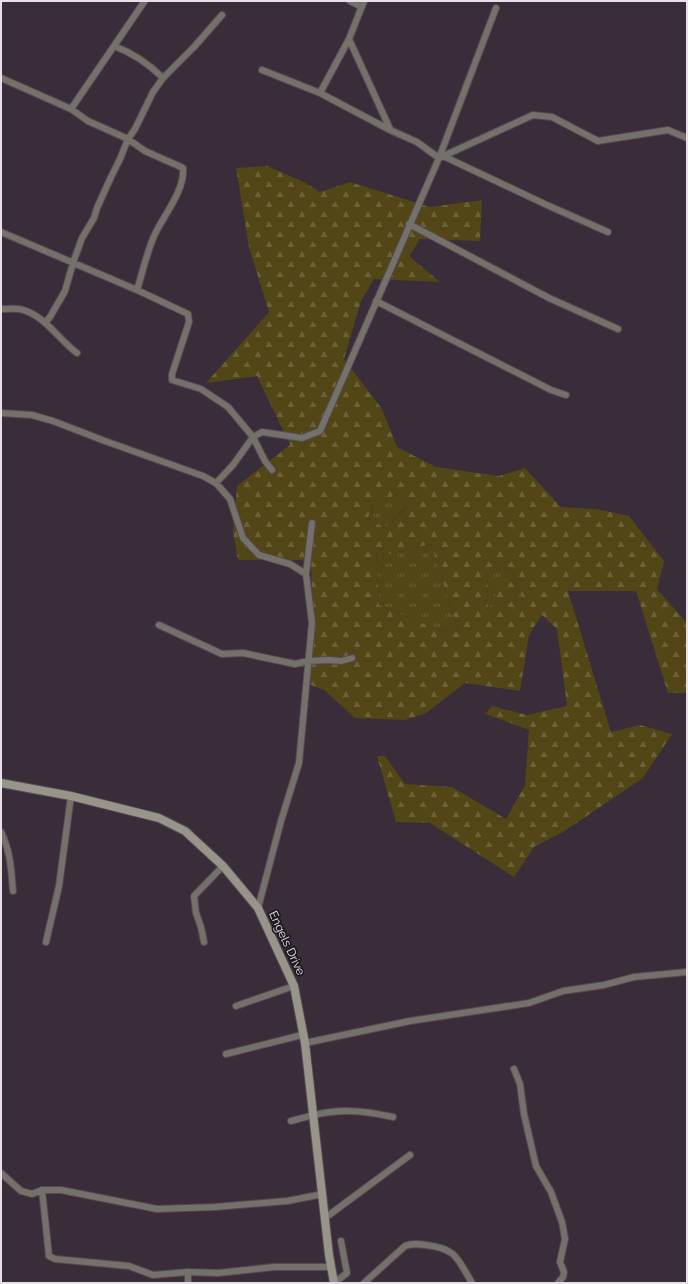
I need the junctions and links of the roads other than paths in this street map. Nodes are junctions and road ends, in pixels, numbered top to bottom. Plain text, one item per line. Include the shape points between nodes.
1 (350, 1) edge
2 (144, 2) dead end
3 (363, 4) edge
4 (496, 8) dead end
5 (222, 15) dead end
6 (349, 39) junction
7 (114, 46) junction
8 (262, 70) dead end
9 (1, 78) edge
10 (163, 78) junction
11 (320, 93) junction
12 (71, 109) junction
13 (390, 130) junction
14 (687, 138) edge
15 (128, 139) junction
16 (441, 157) junction
17 (410, 224) junction
18 (1, 232) edge
19 (608, 232) dead end
20 (73, 263) junction
21 (137, 290) junction
22 (376, 302) junction
23 (1, 309) edge
24 (45, 323) junction
25 (618, 329) dead end
26 (77, 353) dead end
27 (566, 396) dead end
28 (1, 413) edge
29 (253, 437) junction
30 (272, 470) dead end
31 (216, 483) junction
32 (312, 523) dead end
33 (306, 574) junction
34 (159, 625) dead end
35 (352, 658) dead end
36 (308, 661) junction
37 (1, 783) edge
38 (71, 796) junction
39 (1, 832) edge
40 (223, 866) junction
41 (13, 891) dead end
42 (258, 908) junction
43 (46, 942) dead end
44 (204, 942) dead end
45 (687, 972) edge
46 (294, 986) junction
47 (236, 1006) dead end
48 (304, 1039) junction
49 (226, 1054) dead end
50 (514, 1069) dead end
51 (312, 1115) junction
52 (393, 1117) dead end
53 (290, 1121) dead end
54 (410, 1155) dead end
55 (1, 1173) edge
56 (42, 1190) junction
57 (323, 1194) junction
58 (325, 1218) junction
59 (341, 1241) dead end
60 (331, 1267) junction
61 (188, 1272) junction
62 (188, 1283) edge
63 (334, 1283) edge
64 (364, 1283) edge
65 (472, 1283) edge
66 (558, 1283) edge

1 - 3 street
2 - 7 street
3 - 6 street
4 - 16 street
5 - 10 street
6 - 11 street
6 - 13 street
7 - 10 street via 138,57
7 - 12 street
8 - 11 street
9 - 12 street
10 - 15 street
11 - 13 street
12 - 15 street via 88,121
13 - 16 street via 417,142
14 - 16 street via 668,130 598,141 552,117 533,115
15 - 20 street
15 - 21 street via 145,151 181,166 183,170 176,197 155,234
16 - 17 street
16 - 19 street
17 - 22 street
17 - 25 street via 549,298
18 - 20 street
20 - 21 street
20 - 24 street via 66,291
21 - 29 street via 188,314 189,322 172,380 201,389 228,407
22 - 27 street
22 - 29 street via 320,431 302,438 262,432
23 - 24 street via 22,309
24 - 26 street
28 - 31 street via 32,415 53,421
29 - 30 street
29 - 31 street
31 - 33 street via 230,499 243,538 259,555 290,564
32 - 33 street
33 - 36 street via 312,623
34 - 36 street via 222,654 243,653 295,664
35 - 36 street via 342,661
36 - 42 street via 299,763
37 - 38 street, Engels Drive
38 - 40 street, Engels Drive via 159,818 186,831
38 - 43 street via 59,886
39 - 41 street via 8,846
40 - 42 street, Engels Drive
40 - 44 street via 194,896
42 - 46 street, Engels Drive
45 - 48 street via 634,977 604,985 563,991 529,1003
46 - 47 street
46 - 48 street, Engels Drive
48 - 49 street
48 - 51 street, Engels Drive
50 - 66 street via 520,1084 536,1166 562,1222 565,1239 560,1262 564,1277
51 - 52 street via 348,1111 371,1112
51 - 53 street
51 - 57 street, Engels Drive
54 - 58 street
55 - 56 street via 21,1191 32,1194
56 - 57 street via 61,1190 157,1209 287,1202
56 - 61 street via 49,1256 55,1259 129,1266 154,1275
57 - 58 street, Engels Drive
58 - 60 street, Engels Drive
59 - 63 street via 347,1273
60 - 61 street via 274,1267 218,1273
60 - 63 street, Engels Drive
61 - 62 street
64 - 65 street via 410,1244 450,1251

